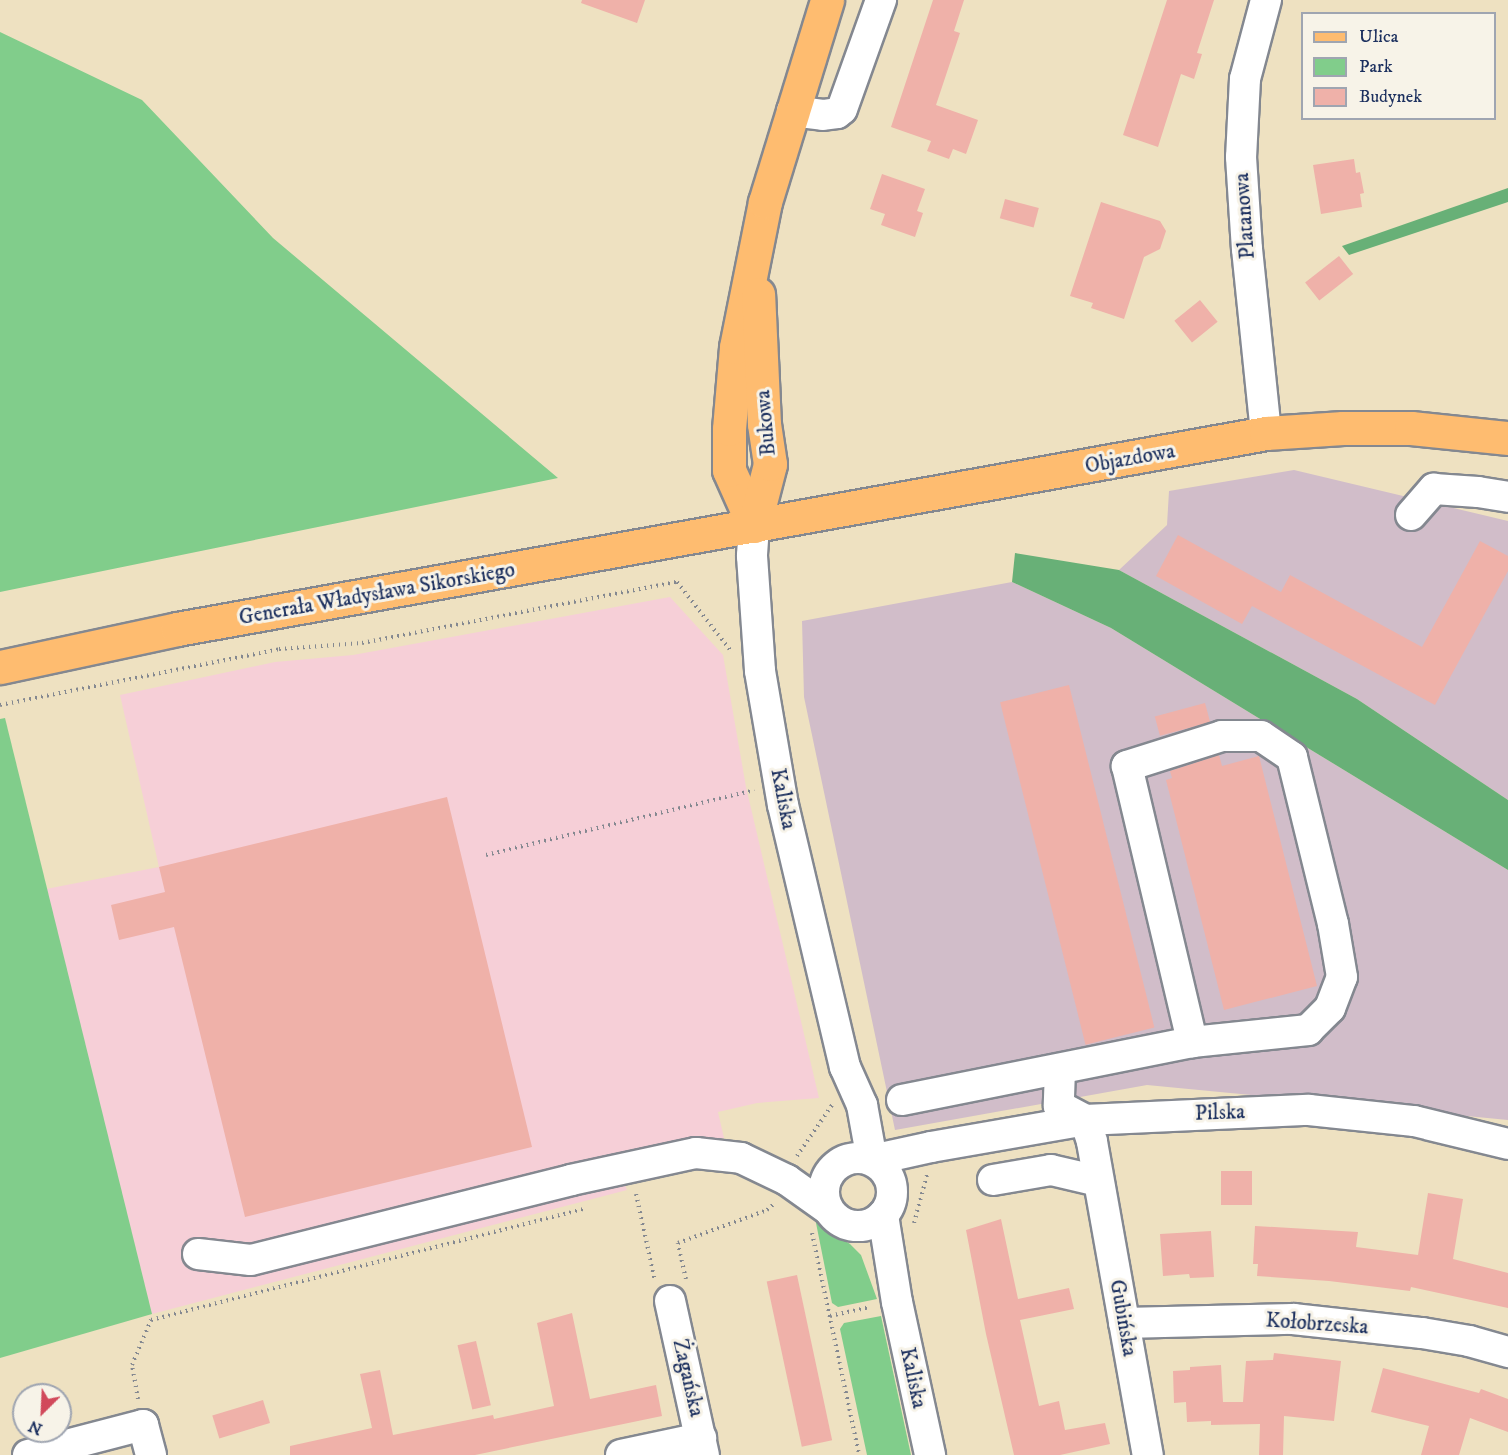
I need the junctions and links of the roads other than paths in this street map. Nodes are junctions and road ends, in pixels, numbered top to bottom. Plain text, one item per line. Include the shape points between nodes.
1 (827, 0) edge
2 (881, 0) edge
3 (1266, 0) edge
4 (792, 111) junction
5 (1266, 433) junction
6 (1508, 438) edge
7 (1508, 497) edge
8 (1411, 515) dead end
9 (754, 526) junction
10 (0, 667) edge
11 (1192, 1042) junction
12 (845, 1067) junction
13 (1060, 1069) junction
14 (902, 1100) dead end
15 (1085, 1120) junction
16 (1508, 1144) edge
17 (933, 1158) junction
18 (872, 1160) junction
19 (836, 1165) junction
20 (787, 1180) junction
21 (993, 1180) dead end
22 (1098, 1181) junction
23 (887, 1205) junction
24 (829, 1221) junction
25 (198, 1254) dead end
26 (679, 1295) road end
27 (897, 1302) junction
28 (1124, 1323) junction
29 (1508, 1352) edge
30 (703, 1447) edge
31 (46, 1453) edge
32 (151, 1455) edge
33 (621, 1455) edge
34 (930, 1455) edge
35 (1149, 1455) edge

1 - 4 main road, Bukowa
2 - 4 street via 842,109 823,115
3 - 5 street, Platanowa via 1245,79 1241,156
4 - 9 main road, Bukowa via 765,202 736,347 729,470
5 - 6 main road, Objazdowa via 1411,428
5 - 9 main road, Objazdowa
7 - 8 street via 1434,489
9 - 10 main road, Generała Władysława Sikorskiego via 177,629
9 - 12 street, Kaliska via 755,617 765,706 783,805
11 - 11 street via 1308,1030 1330,1008 1342,978 1333,924 1292,757 1261,736 1222,736 1127,766
11 - 13 street
12 - 18 street, Kaliska via 862,1105
12 - 19 street, Kaliska via 846,1131
13 - 14 street
13 - 15 street via 1059,1106
15 - 16 street, Pilska via 1309,1110 1414,1121
15 - 17 street, Pilska
15 - 22 street, Gubińska
17 - 18 street, Pilska
17 - 23 street, Pilska via 902,1171
18 - 19 street via 851,1158
18 - 23 street via 887,1174
19 - 20 street
19 - 24 street via 824,1188
20 - 24 street, Kaliska
20 - 25 street, Kaliska via 741,1158 696,1153 251,1260
21 - 22 street via 1051,1170
22 - 28 street, Gubińska
23 - 24 street via 865,1225
23 - 27 street, Kaliska
24 - 27 street, Kaliska via 867,1249
26 - 30 street, Żagańska
27 - 34 street, Kaliska
28 - 29 street, Kołobrzeska via 1303,1320 1422,1332
28 - 35 street, Gubińska
30 - 33 street
31 - 32 street via 143,1425

